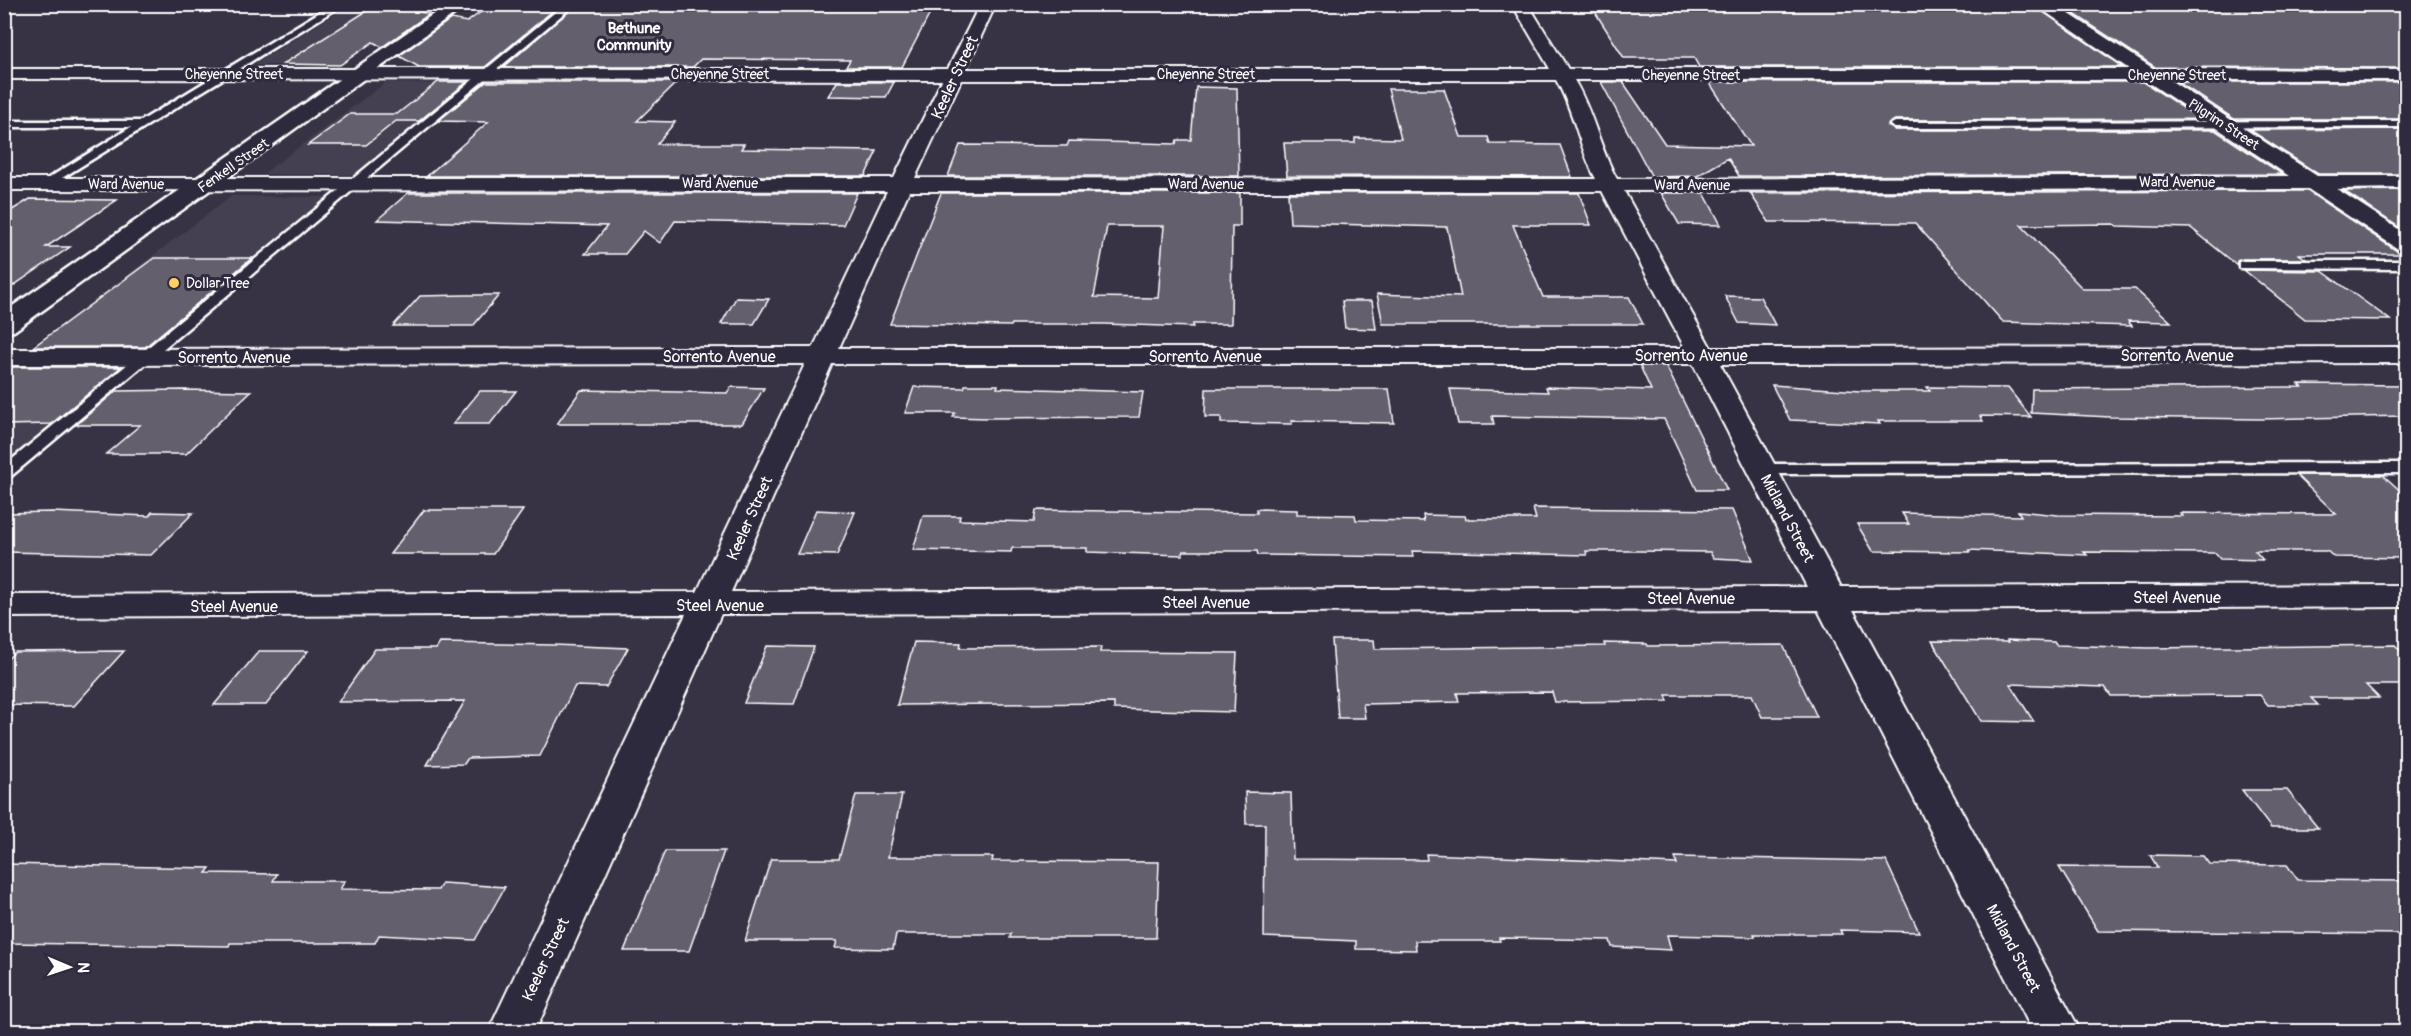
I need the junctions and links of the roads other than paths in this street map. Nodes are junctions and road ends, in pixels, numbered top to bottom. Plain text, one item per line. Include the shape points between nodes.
1 (340, 4) edge
2 (460, 4) edge
3 (571, 4) edge
4 (988, 4) edge
5 (1520, 4) edge
6 (2042, 4) edge
7 (4, 74) edge
8 (226, 74) junction
9 (361, 74) junction
10 (488, 74) junction
11 (956, 74) junction
12 (1560, 75) junction
13 (2151, 75) junction
14 (2406, 75) edge
15 (4, 124) edge
16 (143, 124) junction
17 (2225, 124) junction
18 (2406, 124) edge
19 (1895, 125) dead end
20 (2313, 182) junction
21 (2406, 182) edge
22 (207, 183) junction
23 (359, 183) junction
24 (902, 183) junction
25 (4, 184) edge
26 (45, 184) junction
27 (1611, 185) junction
28 (2406, 244) edge
29 (2243, 265) dead end
30 (2406, 265) edge
31 (4, 325) edge
32 (1702, 355) junction
33 (2406, 355) edge
34 (822, 356) junction
35 (4, 357) edge
36 (147, 357) junction
37 (2406, 468) edge
38 (1762, 469) junction
39 (4, 474) edge
40 (2406, 596) edge
41 (1829, 597) junction
42 (709, 605) junction
43 (4, 606) edge
44 (511, 1032) edge
45 (2058, 1032) edge

1 - 8 lane
2 - 9 street, Fenkell Street
3 - 10 lane
4 - 11 street, Keeler Street
5 - 12 street, Midland Street
6 - 13 street, Pilgrim Street
7 - 8 street, Cheyenne Street
8 - 9 street, Cheyenne Street
8 - 16 lane
9 - 10 street, Cheyenne Street
9 - 22 street, Fenkell Street
10 - 11 street, Cheyenne Street
10 - 23 lane
11 - 12 street, Cheyenne Street
11 - 24 street, Keeler Street
12 - 13 street, Cheyenne Street
12 - 27 street, Midland Street via 1578,102 1593,154
13 - 14 street, Cheyenne Street
13 - 17 street, Pilgrim Street
15 - 16 lane
16 - 26 lane
17 - 18 lane
17 - 19 lane
17 - 20 street, Pilgrim Street
20 - 21 street, Ward Avenue
20 - 27 street, Ward Avenue
20 - 28 street, Pilgrim Street
22 - 23 street, Ward Avenue
22 - 26 street, Ward Avenue
22 - 31 street, Fenkell Street
23 - 24 street, Ward Avenue
23 - 36 lane
24 - 27 street, Ward Avenue
24 - 34 street, Keeler Street
25 - 26 street, Ward Avenue
27 - 32 street, Midland Street
29 - 30 lane
32 - 33 street, Sorrento Avenue
32 - 34 street, Sorrento Avenue
32 - 38 street, Midland Street
34 - 36 street, Sorrento Avenue
34 - 42 street, Keeler Street
35 - 36 street, Sorrento Avenue
36 - 39 lane
37 - 38 lane
38 - 41 street, Midland Street
40 - 41 street, Steel Avenue
41 - 42 street, Steel Avenue
41 - 45 street, Midland Street
42 - 43 street, Steel Avenue
42 - 44 street, Keeler Street

